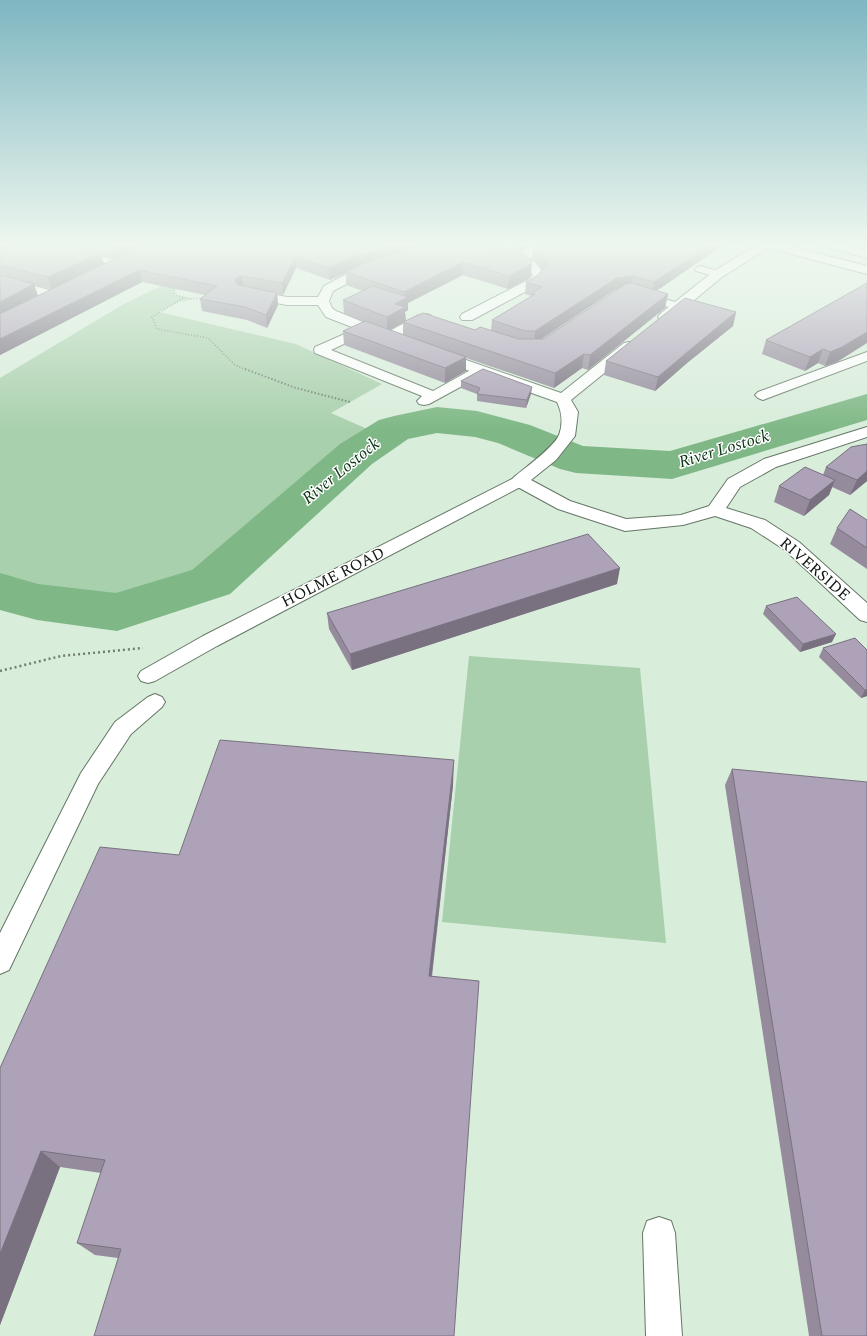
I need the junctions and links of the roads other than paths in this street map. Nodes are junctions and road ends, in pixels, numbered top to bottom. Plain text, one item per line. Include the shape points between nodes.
1 (325, 305) edge
2 (489, 305) edge
3 (678, 306) edge
4 (467, 317) dead end
5 (436, 321) edge
6 (656, 325) edge
7 (364, 329) junction
8 (388, 337) junction
9 (637, 340) edge
10 (408, 344) edge
11 (428, 351) edge
12 (867, 356) edge
13 (481, 370) junction
14 (762, 395) dead end
15 (563, 399) junction
16 (867, 432) edge
17 (520, 481) junction
18 (715, 510) junction
19 (867, 615) edge
20 (148, 676) dead end
21 (155, 702) dead end
22 (0, 961) edge
23 (659, 1233) dead end
24 (664, 1336) edge

1 - 7 street via 330,314
2 - 4 street
3 - 6 street
5 - 8 lane via 423,318
7 - 8 street
7 - 13 lane via 320,350 429,399
8 - 10 street
9 - 15 street
11 - 13 street
12 - 14 street
13 - 15 street
15 - 17 street via 570,412 567,436 550,456
16 - 18 street via 770,463 734,483
17 - 18 street via 564,504 625,525 683,520
17 - 20 lane, HOLME ROAD via 210,641
18 - 19 street, RIVERSIDE via 758,524 792,546
21 - 22 lane via 123,728 90,779
23 - 24 lane

